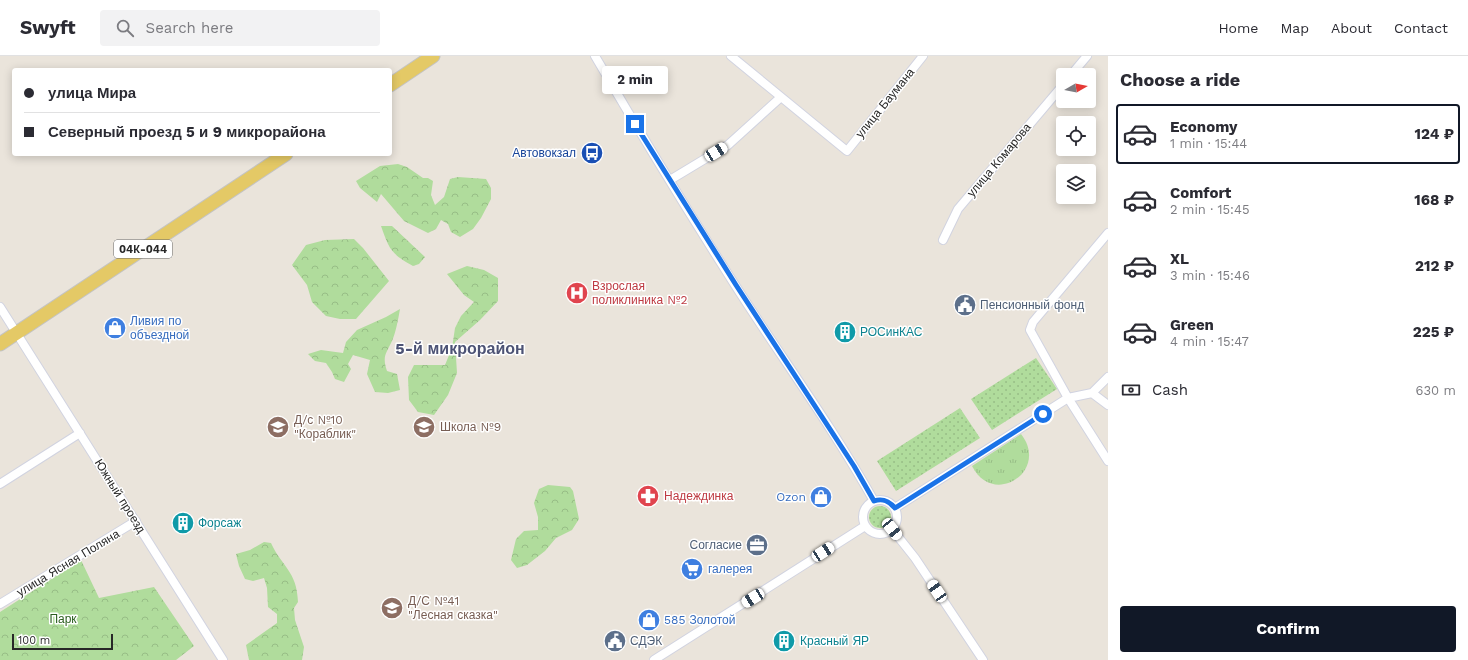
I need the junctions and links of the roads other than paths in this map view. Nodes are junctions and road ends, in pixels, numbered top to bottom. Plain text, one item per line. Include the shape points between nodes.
1 (434, 56) edge
2 (595, 56) edge
3 (731, 56) edge
4 (923, 56) edge
5 (1087, 56) edge
6 (1077, 68) edge
7 (392, 83) edge
8 (1056, 93) edge
9 (781, 97) junction
10 (283, 156) edge
11 (670, 180) junction
12 (1108, 233) edge
13 (943, 240) dead end
14 (0, 307) edge
15 (16, 334) junction
16 (0, 344) edge
17 (1108, 377) edge
18 (1092, 393) junction
19 (1068, 398) junction
20 (1108, 405) edge
21 (80, 433) junction
22 (1108, 460) edge
23 (0, 484) edge
24 (874, 501) junction
25 (895, 508) junction
26 (136, 521) junction
27 (865, 526) junction
28 (892, 529) junction
29 (0, 604) edge
30 (223, 660) edge
31 (654, 660) edge
32 (983, 660) edge

1 - 7 main road
2 - 11 street
3 - 9 street
4 - 9 street, улица Баумана via 847,151
5 - 6 street
8 - 13 street, улица Комарова via 958,209
9 - 11 street via 728,145
10 - 15 main road, 04К-044
11 - 24 street
12 - 19 street via 1032,322 1030,330
14 - 15 street, Южный проезд
15 - 16 main road, 04К-044
15 - 21 street, Южный проезд
17 - 18 street
18 - 19 street
18 - 20 street
19 - 22 street
19 - 25 street
21 - 23 street
21 - 26 street, Южный проезд
24 - 25 street via 886,501
24 - 27 street via 863,511 862,519
25 - 28 street via 897,519
26 - 29 street, улица Ясная Поляна
26 - 30 street, Южный проезд
27 - 28 street via 876,534 886,533
27 - 31 street
28 - 32 street via 915,558

